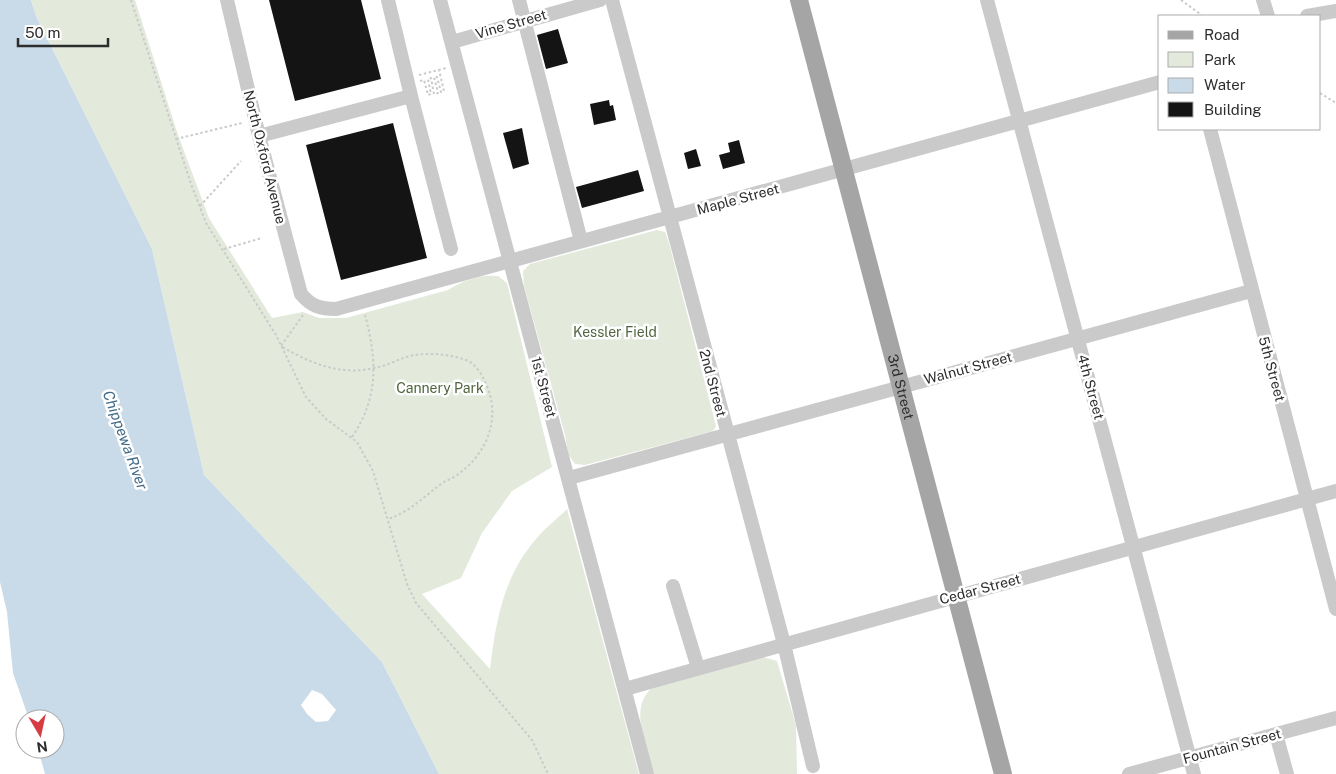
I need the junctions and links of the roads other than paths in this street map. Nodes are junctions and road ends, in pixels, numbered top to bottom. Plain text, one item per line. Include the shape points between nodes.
1 (227, 0) edge
2 (388, 0) edge
3 (440, 0) edge
4 (519, 0) edge
5 (600, 0) edge
6 (612, 0) edge
7 (799, 0) edge
8 (987, 0) edge
9 (1263, 0) edge
10 (1336, 11) edge
11 (1268, 15) edge
12 (1313, 15) edge
13 (524, 20) junction
14 (452, 42) junction
15 (1158, 83) edge
16 (411, 96) junction
17 (1020, 121) junction
18 (1210, 130) edge
19 (259, 136) junction
20 (845, 170) junction
21 (670, 217) junction
22 (581, 241) junction
23 (450, 249) dead end
24 (509, 262) junction
25 (1251, 291) junction
26 (309, 311) joint
27 (1078, 339) junction
28 (901, 386) junction
29 (727, 434) junction
30 (569, 478) junction
31 (1336, 491) edge
32 (1307, 499) junction
33 (1135, 548) junction
34 (673, 586) dead end
35 (955, 596) junction
36 (1336, 609) edge
37 (784, 644) junction
38 (698, 668) junction
39 (625, 689) junction
40 (1336, 718) edge
41 (1276, 734) junction
42 (1189, 757) junction
43 (814, 766) dead end
44 (647, 774) edge
45 (1003, 774) edge
46 (1129, 774) edge
47 (1194, 774) edge
48 (1287, 774) edge

1 - 19 street, North Oxford Avenue
2 - 16 street
3 - 14 street, 1st Street
4 - 13 street
5 - 13 street, Vine Street
6 - 21 street, 2nd Street
7 - 20 main road, 3rd Street
8 - 17 street, 4th Street
9 - 11 street
10 - 12 street
13 - 14 street, Vine Street
13 - 22 street
14 - 24 street, 1st Street
15 - 17 street, Maple Street
16 - 19 street
16 - 23 street
17 - 20 street, Maple Street
17 - 27 street, 4th Street
18 - 25 street, 5th Street
19 - 26 street, North Oxford Avenue via 301,294
20 - 21 street, Maple Street
20 - 28 main road, 3rd Street
21 - 22 street, Maple Street
21 - 29 street, 2nd Street
22 - 24 street, Maple Street
24 - 26 street, Maple Street via 336,310
24 - 30 street, 1st Street
25 - 27 street, Walnut Street
25 - 32 street, 5th Street
27 - 28 street, Walnut Street
27 - 33 street, 4th Street
28 - 29 street, Walnut Street
28 - 35 main road, 3rd Street
29 - 30 street, Walnut Street
29 - 37 street, 2nd Street
30 - 39 street, 1st Street
31 - 32 street, Cedar Street
32 - 33 street, Cedar Street
32 - 36 street, 5th Street
33 - 35 street, Cedar Street
33 - 42 street, 4th Street
34 - 38 street
35 - 37 street, Cedar Street
35 - 45 main road, 3rd Street
37 - 38 street, Cedar Street
37 - 43 street, 2nd Street
38 - 39 street, Cedar Street
39 - 44 street, 1st Street
40 - 41 street, Fountain Street
41 - 42 street, Fountain Street
41 - 48 street
42 - 46 street, Fountain Street
42 - 47 street, 4th Street

